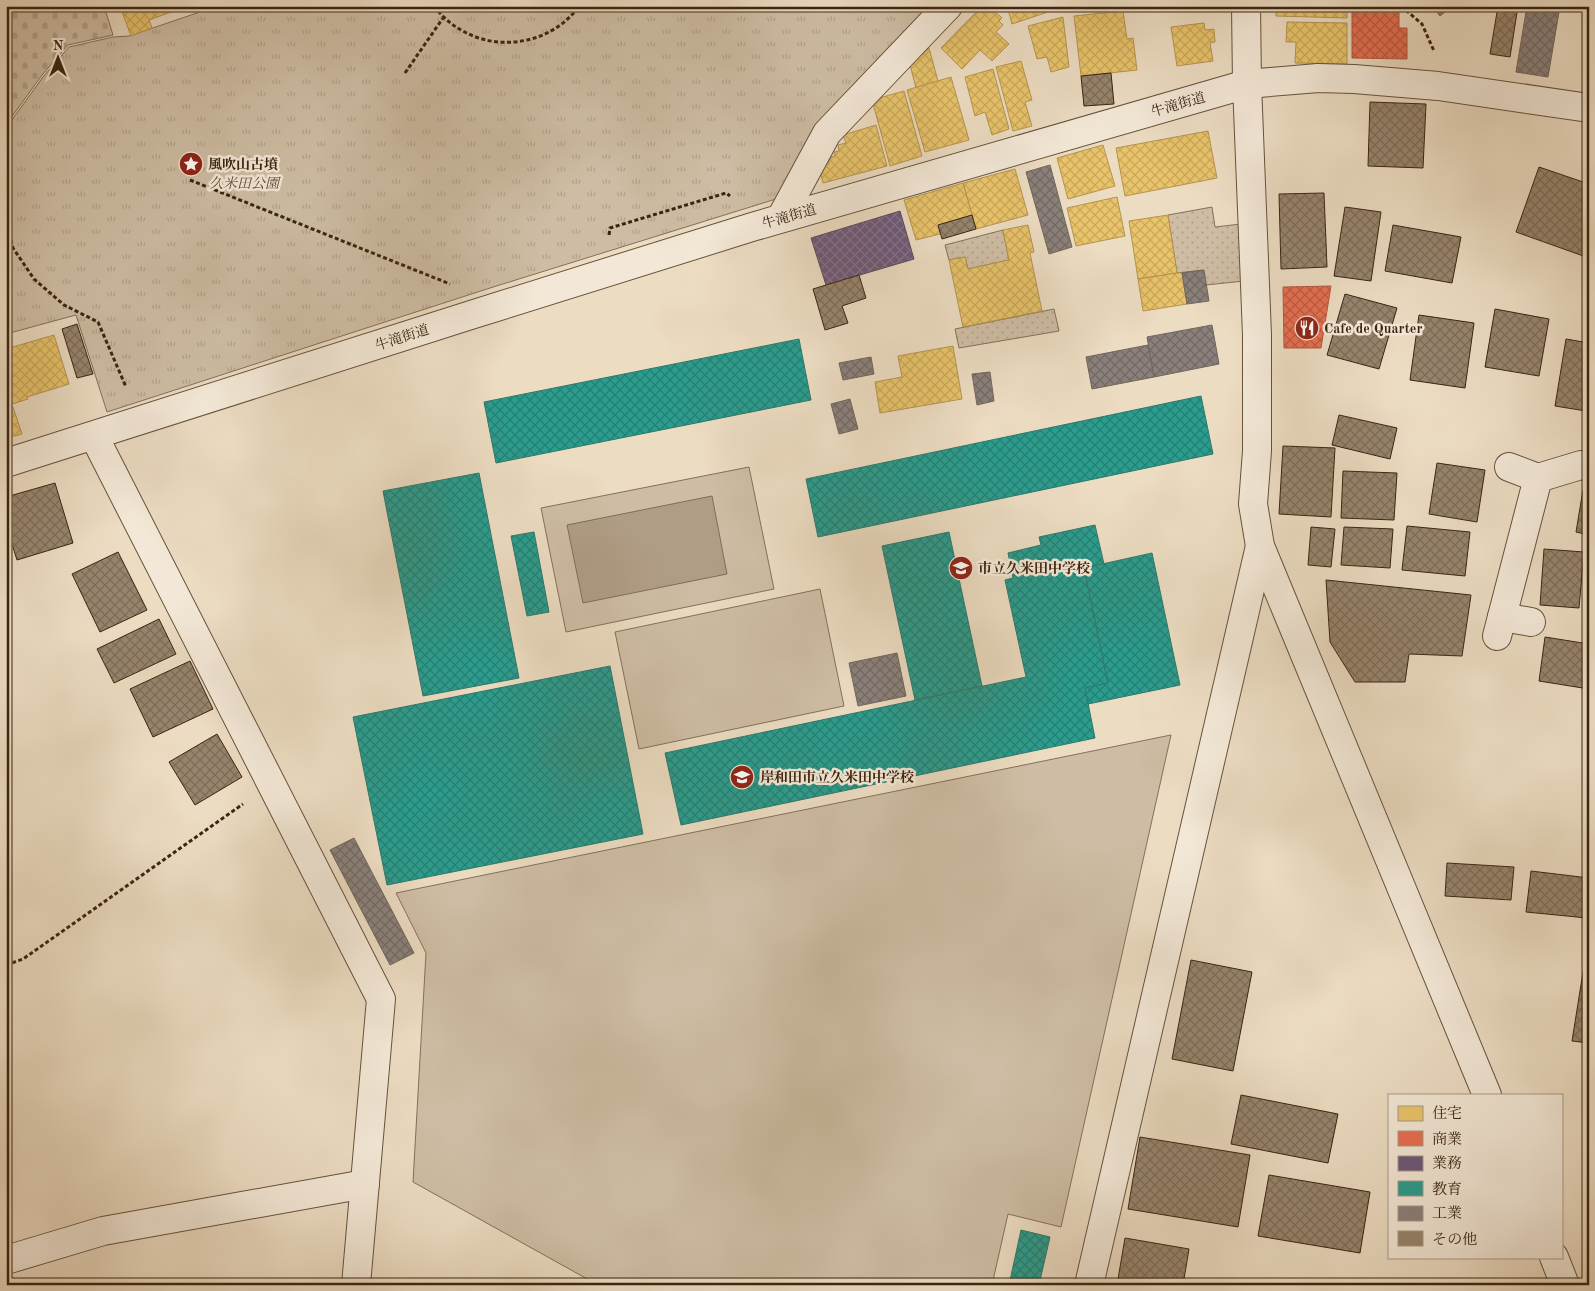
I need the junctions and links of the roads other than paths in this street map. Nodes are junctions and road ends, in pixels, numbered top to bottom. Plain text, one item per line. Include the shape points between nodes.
1 (948, 6) edge
2 (1246, 6) edge
3 (1247, 84) junction
4 (1589, 108) edge
5 (781, 218) junction
6 (94, 436) junction
7 (6, 463) edge
8 (1589, 466) edge
9 (1509, 467) dead end
10 (1538, 478) junction
11 (1260, 546) junction
12 (1532, 622) dead end
13 (1488, 1094) edge
14 (365, 1184) junction
15 (1554, 1258) edge
16 (6, 1260) edge
17 (356, 1285) edge
18 (1089, 1285) edge
19 (1565, 1285) edge

1 - 5 street via 827,133
2 - 3 street
3 - 4 street, 牛滝街道 via 1318,78 1438,86
3 - 5 street, 牛滝街道
3 - 11 street via 1257,335 1257,451 1253,504
5 - 6 street, 牛滝街道
6 - 7 street, 牛滝街道
6 - 14 street via 382,998
8 - 10 street via 1581,465
9 - 10 street
10 - 12 street via 1500,627
11 - 13 street
11 - 18 street
14 - 16 street via 103,1231
14 - 17 street
15 - 19 street

